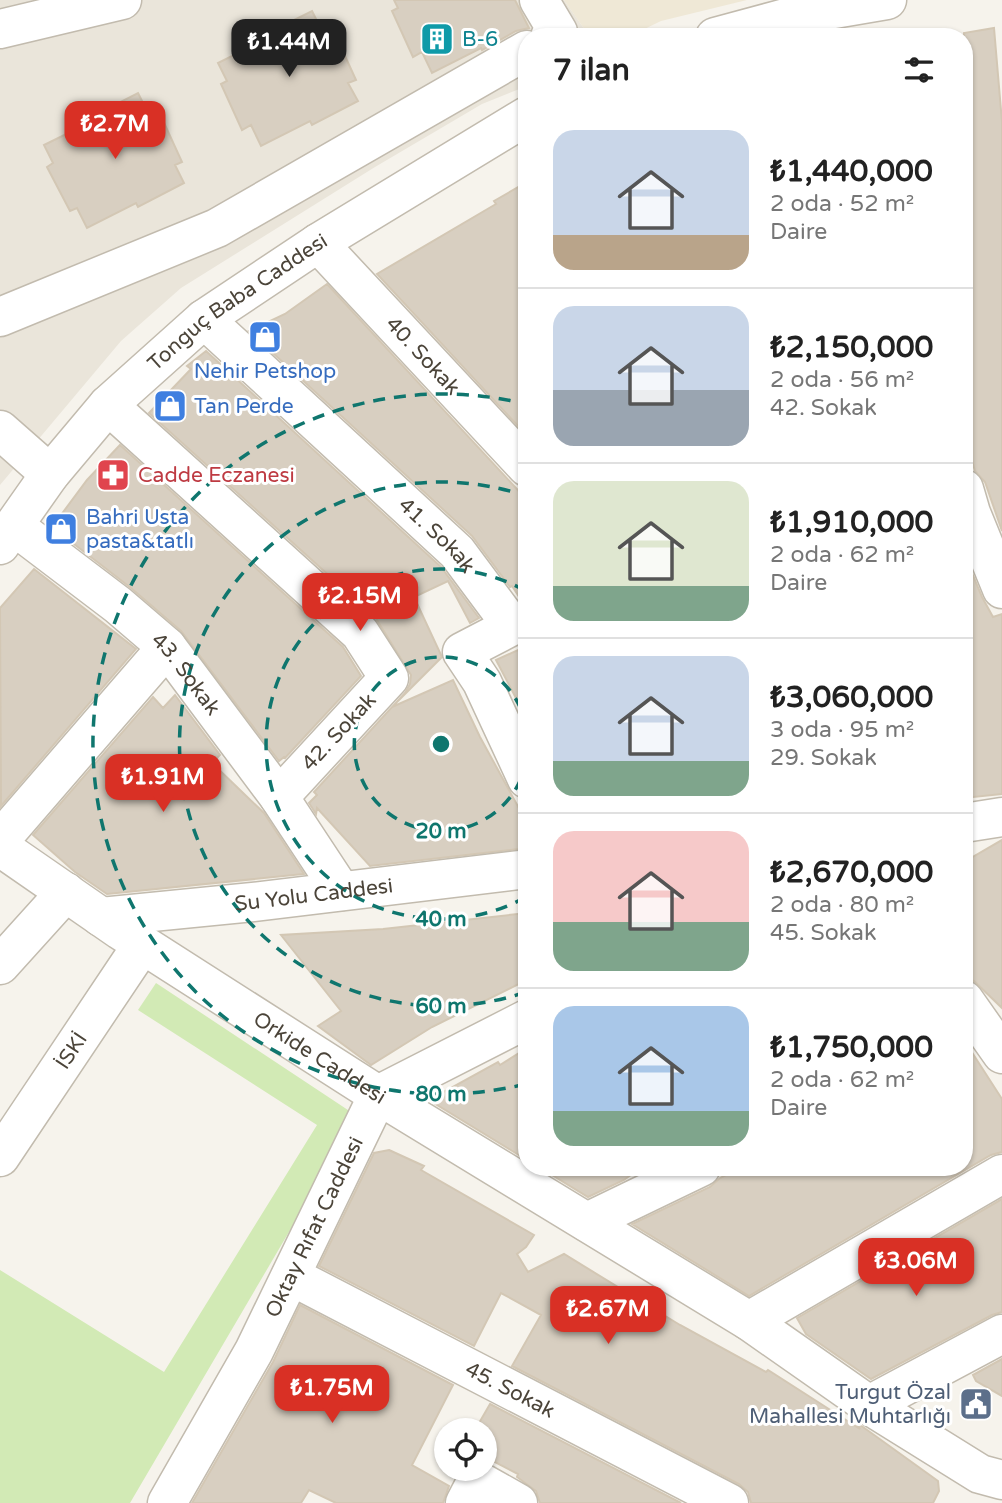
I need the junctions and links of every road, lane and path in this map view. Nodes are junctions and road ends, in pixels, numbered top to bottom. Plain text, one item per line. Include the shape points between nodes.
1 (122, 0) edge
2 (539, 0) edge
3 (887, 0) edge
4 (816, 13) edge
5 (556, 28) edge
6 (753, 28) edge
7 (0, 29) edge
8 (518, 55) edge
9 (518, 121) edge
10 (318, 243) junction
11 (0, 317) edge
12 (204, 319) junction
13 (108, 405) junction
14 (0, 430) edge
15 (518, 457) edge
16 (50, 474) junction
17 (973, 518) edge
18 (7, 536) edge
19 (1002, 589) edge
20 (167, 647) junction
21 (518, 760) edge
22 (279, 797) junction
23 (1002, 817) edge
24 (973, 822) edge
25 (0, 840) edge
26 (0, 847) edge
27 (518, 870) edge
28 (341, 891) junction
29 (66, 892) junction
30 (101, 917) junction
31 (142, 945) junction
32 (0, 965) edge
33 (518, 1024) edge
34 (379, 1095) junction
35 (0, 1157) edge
36 (1002, 1174) edge
37 (682, 1176) edge
38 (587, 1222) junction
39 (292, 1276) junction
40 (749, 1321) junction
41 (1002, 1334) edge
42 (869, 1405) junction
43 (1002, 1480) edge
44 (167, 1503) edge
45 (466, 1503) edge
46 (518, 1503) edge
47 (729, 1503) edge

1 - 7 street
2 - 5 street
3 - 4 street
4 - 6 street
8 - 11 street via 217,228
9 - 10 street, Tonguç Baba Caddesi
10 - 12 street, Tonguç Baba Caddesi
10 - 15 street, 40. Sokak
12 - 13 street, Tonguç Baba Caddesi
12 - 21 street, 41. Sokak via 457,552 512,626 462,652 482,682
13 - 16 street, Tonguç Baba Caddesi
13 - 22 street, 42. Sokak via 360,633 388,678
14 - 16 street
16 - 18 street, Tonguç Baba Caddesi
17 - 19 street
18 - 20 street, 43. Sokak via 118,605
20 - 22 street, 43. Sokak
20 - 25 street
22 - 28 street, 43. Sokak
23 - 24 street
26 - 29 street, Orkide Caddesi
27 - 28 street, Su Yolu Caddesi
28 - 30 street, Su Yolu Caddesi
29 - 30 street, Orkide Caddesi
29 - 32 street
30 - 31 street, Orkide Caddesi
31 - 34 street, Orkide Caddesi
31 - 35 street, İSKİ
33 - 34 street
34 - 38 street, Orkide Caddesi
34 - 39 street, Oktay Rıfat Caddesi
36 - 40 street
37 - 38 street
38 - 40 street, Orkide Caddesi
39 - 44 street, Oktay Rıfat Caddesi
39 - 47 street, 45. Sokak
40 - 42 street, Orkide Caddesi
41 - 42 street
42 - 43 street, Orkide Caddesi via 980,1474
45 - 46 street via 477,1480

